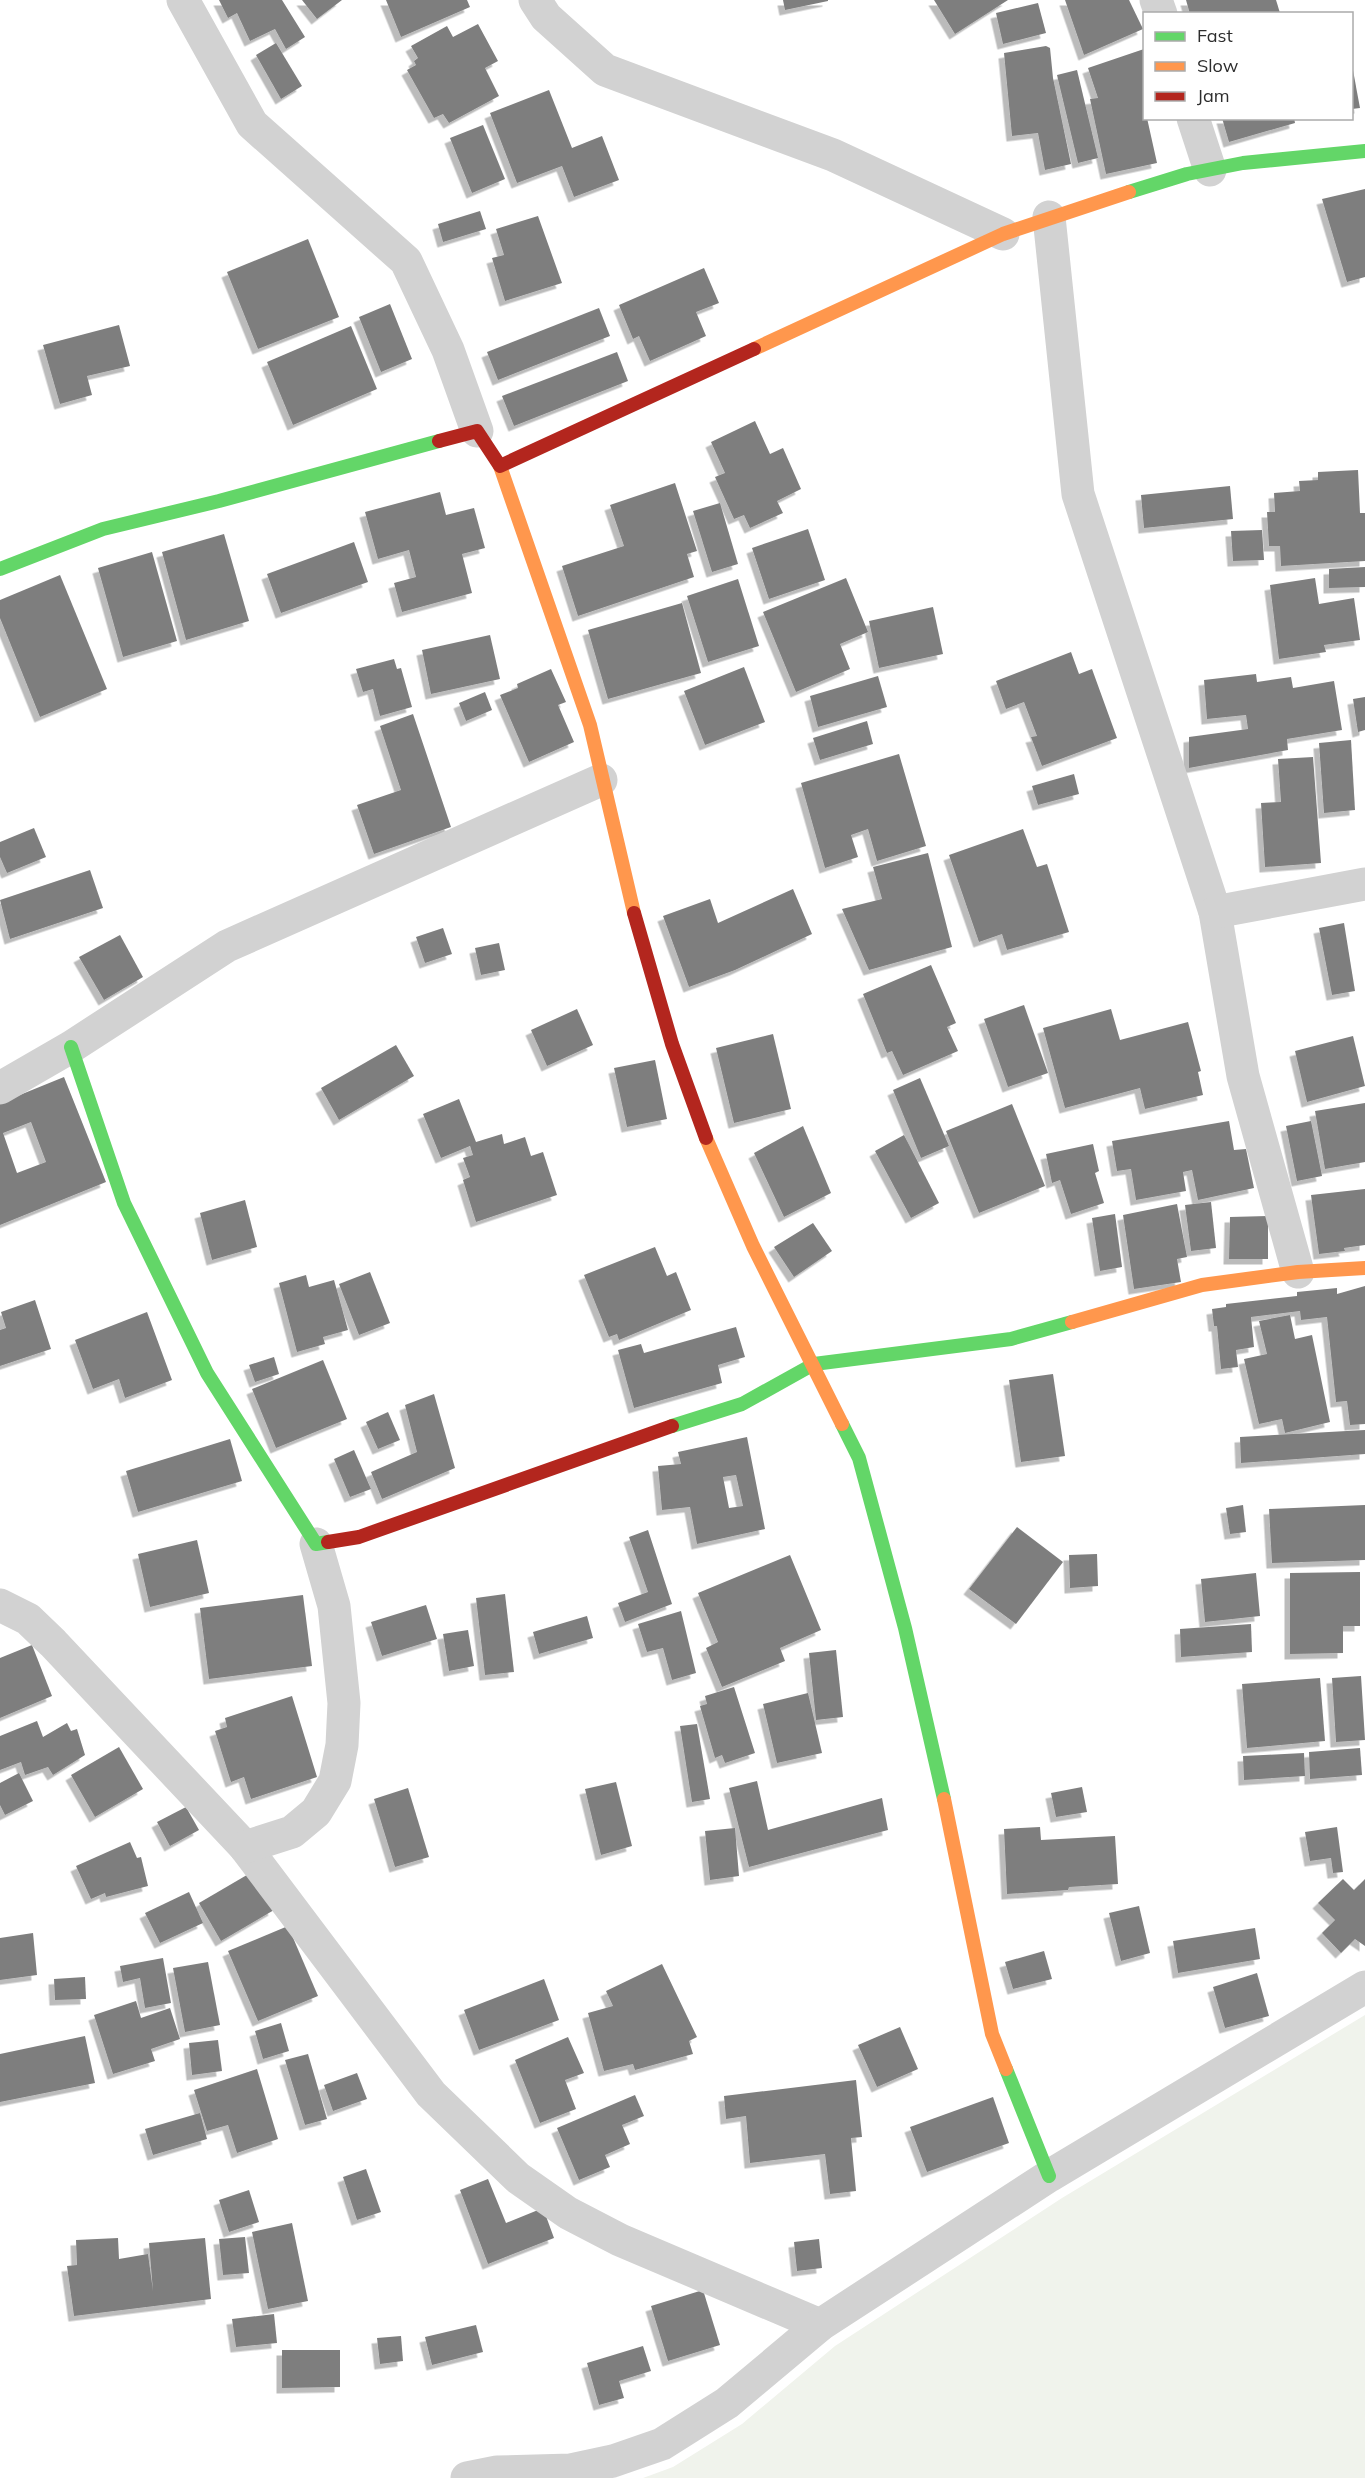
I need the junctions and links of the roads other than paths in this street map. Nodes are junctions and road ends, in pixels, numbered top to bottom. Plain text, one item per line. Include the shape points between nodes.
1 (183, 0) edge
2 (535, 0) edge
3 (1194, 120) edge
4 (1365, 152) edge
5 (1209, 170) junction
6 (1049, 217) junction
7 (1003, 234) junction
8 (477, 431) junction
9 (500, 466) junction
10 (0, 569) edge
11 (601, 780) junction
12 (1365, 884) edge
13 (1215, 912) junction
14 (71, 1047) junction
15 (0, 1088) edge
16 (1365, 1268) edge
17 (1298, 1272) junction
18 (814, 1364) junction
19 (316, 1544) junction
20 (0, 1605) edge
21 (245, 1847) junction
22 (1365, 1987) edge
23 (1049, 2176) junction
24 (820, 2325) junction
25 (468, 2478) edge

1 - 8 street via 252,124 406,261 448,350
2 - 7 street via 546,17 605,70 833,155
3 - 5 street
4 - 5 street via 1243,163
5 - 6 street
6 - 7 street
6 - 13 street via 1078,494
7 - 9 street
8 - 9 street
8 - 10 street via 103,529
9 - 11 street via 590,724
11 - 14 street via 226,946
11 - 18 street via 672,1044 700,1122 753,1246
12 - 13 street
13 - 17 street via 1243,1076
14 - 15 street
14 - 19 street via 124,1203 207,1373
16 - 17 street
17 - 18 street via 1202,1286 1011,1338
18 - 19 street via 741,1404 608,1447 360,1538
18 - 23 street via 860,1458 942,1788 992,2034
19 - 21 street via 334,1606 344,1702 335,1781 316,1812 292,1832
20 - 21 street via 28,1619 53,1643
21 - 24 street via 431,2094 519,2178 568,2213 620,2240
22 - 23 street
23 - 24 street
24 - 25 street via 727,2403 662,2444 571,2470 497,2472

